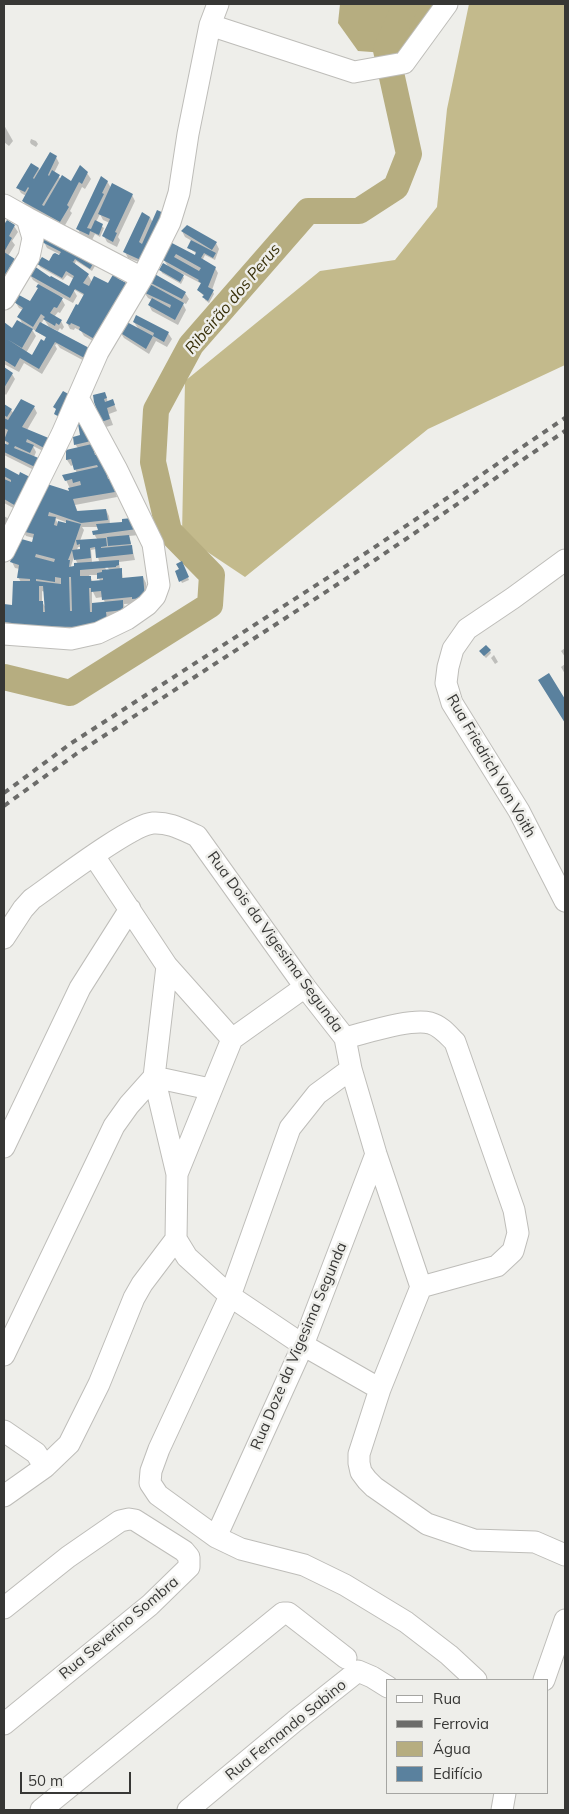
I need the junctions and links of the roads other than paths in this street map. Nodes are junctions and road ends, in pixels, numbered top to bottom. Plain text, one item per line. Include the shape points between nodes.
1 (218, 4) edge
2 (447, 4) edge
3 (210, 25) junction
4 (4, 204) edge
5 (27, 218) junction
6 (142, 278) junction
7 (4, 299) edge
8 (78, 398) junction
9 (4, 551) edge
10 (565, 560) edge
11 (4, 634) edge
12 (94, 856) junction
13 (565, 901) edge
14 (130, 909) junction
15 (4, 938) edge
16 (167, 966) junction
17 (305, 987) junction
18 (345, 1038) junction
19 (232, 1039) junction
20 (351, 1070) junction
21 (154, 1077) junction
22 (210, 1090) junction
23 (4, 1147) edge
24 (376, 1154) junction
25 (177, 1174) junction
26 (176, 1239) junction
27 (421, 1287) junction
28 (230, 1296) junction
29 (303, 1345) junction
30 (5, 1350) edge
31 (380, 1389) junction
32 (4, 1431) edge
33 (45, 1467) junction
34 (4, 1496) edge
35 (216, 1537) junction
36 (565, 1555) edge
37 (4, 1608) edge
38 (565, 1620) edge
39 (346, 1658) dead end
40 (475, 1679) edge
41 (544, 1679) edge
42 (386, 1686) edge
43 (4, 1724) edge
44 (505, 1794) edge
45 (196, 1808) edge
46 (41, 1810) edge
47 (502, 1810) edge

1 - 3 street
2 - 3 street via 404,63 354,72
3 - 6 street via 180,193 170,222
4 - 5 street
5 - 6 street
5 - 7 street via 34,238 29,257
6 - 8 street via 104,340
8 - 9 street
8 - 11 street via 150,537 158,585 147,605 98,633 71,639
10 - 13 street, Rua Friedrich Von Voith via 467,629 453,649 446,683 452,703 519,811
12 - 14 street
12 - 15 street, Rua Dois da Vigesima Segunda via 32,899
12 - 17 street, Rua Dois da Vigesima Segunda via 131,831 152,823 171,824 197,836
14 - 16 street
14 - 23 street via 80,988
16 - 19 street
16 - 21 street
17 - 18 street, Rua Dois da Vigesima Segunda
17 - 19 street
18 - 20 street, Rua Dois da Vigesima Segunda
18 - 27 street via 412,1022 431,1023 446,1032 455,1042 514,1210 518,1233 513,1251 497,1266
19 - 22 street
20 - 24 street, Rua Dois da Vigesima Segunda
20 - 28 street via 317,1094 290,1128
21 - 22 street
21 - 25 street
21 - 30 street via 114,1126
22 - 25 street
24 - 27 street, Rua Dois da Vigesima Segunda
24 - 29 street, Rua Doze da Vigesima Segunda
25 - 26 street
26 - 28 street via 187,1258
26 - 33 street via 134,1298 99,1384 69,1444
27 - 31 street
28 - 29 street
28 - 35 street via 158,1449 150,1483 158,1496
29 - 31 street
29 - 35 street, Rua Doze da Vigesima Segunda
31 - 36 street via 359,1454 361,1472 374,1487 427,1524 474,1540 535,1542
32 - 33 street via 36,1453
33 - 34 street
35 - 40 street via 241,1549 304,1565 345,1585 406,1622
37 - 43 street, Rua Severino Sombra via 68,1557 124,1519 135,1520 189,1557 189,1567 150,1605
38 - 41 street
39 - 46 street via 288,1613 283,1613
42 - 45 street, Rua Fernando Sabino via 358,1671 307,1710
44 - 47 street

